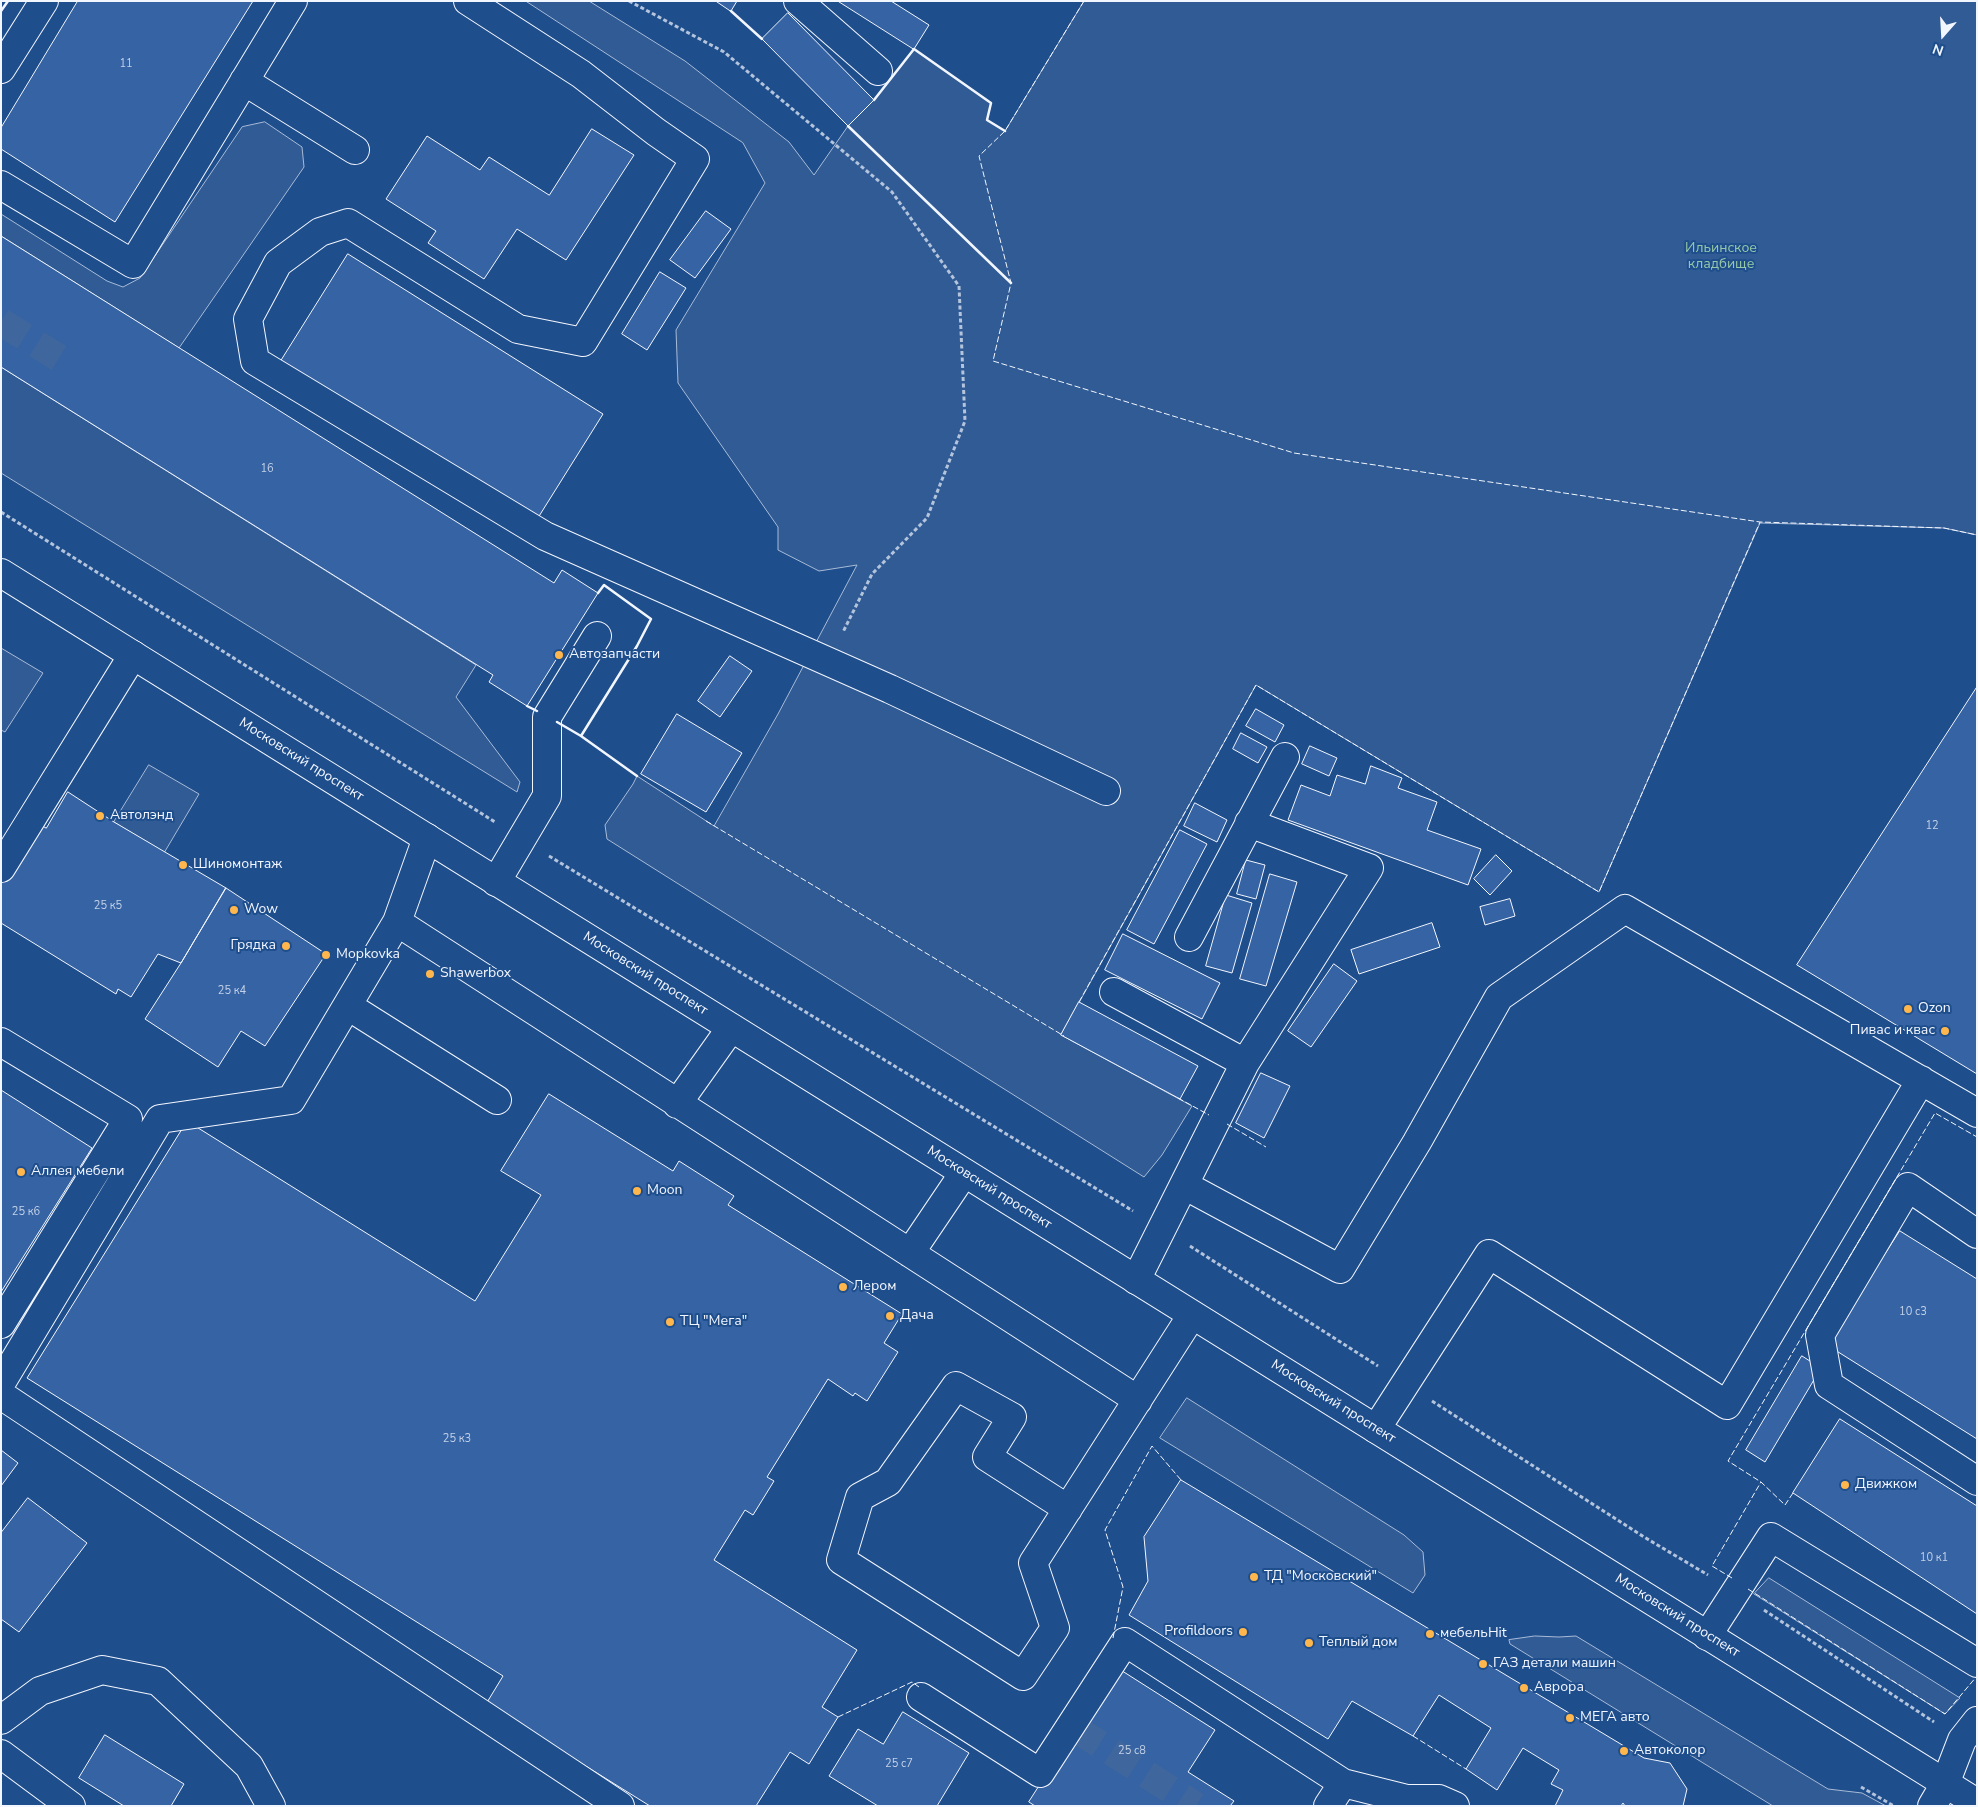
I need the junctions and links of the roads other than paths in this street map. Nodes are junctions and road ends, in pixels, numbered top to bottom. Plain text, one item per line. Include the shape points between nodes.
1 (44, 1) edge
2 (293, 1) edge
3 (468, 1) edge
4 (798, 1) edge
5 (1, 69) edge
6 (878, 70) dead end
7 (244, 81) junction
8 (354, 150) dead end
9 (1, 185) edge
10 (1, 573) edge
11 (597, 636) dead end
12 (133, 655) junction
13 (1285, 757) dead end
14 (1106, 791) dead end
15 (1249, 823) junction
16 (427, 838) junction
17 (1, 868) edge
18 (496, 882) junction
19 (397, 922) junction
20 (1189, 937) dead end
21 (1114, 992) dead end
22 (348, 1006) junction
23 (731, 1028) junction
24 (1, 1042) edge
25 (1245, 1063) junction
26 (1920, 1080) junction
27 (497, 1100) dead end
28 (677, 1104) junction
29 (1977, 1113) edge
30 (128, 1119) junction
31 (160, 1119) junction
32 (964, 1173) junction
33 (1184, 1185) junction
34 (1977, 1234) edge
35 (910, 1253) junction
36 (1136, 1280) junction
37 (1192, 1315) junction
38 (1, 1324) edge
39 (1, 1383) edge
40 (1, 1395) edge
41 (1138, 1400) junction
42 (1376, 1429) junction
43 (1977, 1481) edge
44 (1068, 1509) junction
45 (1707, 1636) junction
46 (1977, 1662) edge
47 (921, 1697) dead end
48 (1, 1720) edge
49 (1969, 1731) edge
50 (1, 1754) edge
51 (1344, 1783) junction
52 (1939, 1795) edge
53 (1410, 1802) edge
54 (1977, 1803) edge
55 (71, 1806) edge
56 (271, 1806) edge
57 (620, 1806) edge
58 (1328, 1806) edge
59 (1455, 1806) edge

1 - 5 main road
2 - 7 main road
3 - 14 main road via 581,74 695,159 583,342 518,330 348,223 320,232 278,263 248,319 255,362 545,536 827,661
4 - 6 main road
7 - 8 main road
7 - 9 main road via 133,264
10 - 12 main road, Московский проспект
11 - 18 main road via 547,717 547,796
12 - 16 main road, Московский проспект
12 - 17 main road
13 - 15 main road
15 - 20 main road
15 - 25 main road via 1369,868
16 - 18 main road, Московский проспект
16 - 19 main road
18 - 23 main road, Московский проспект
19 - 22 main road
19 - 28 main road
21 - 25 main road
22 - 27 main road
22 - 31 main road via 291,1100
23 - 28 main road
23 - 32 main road, Московский проспект
24 - 30 main road
25 - 33 main road
26 - 29 main road
26 - 33 main road via 1625,909 1499,998 1340,1269
26 - 42 main road via 1727,1405 1489,1254
28 - 35 main road
30 - 31 main road
30 - 38 main road
31 - 39 main road
32 - 35 main road
32 - 36 main road, Московский проспект
33 - 36 main road
34 - 43 main road via 1908,1187 1820,1335 1829,1385
35 - 41 main road
36 - 37 main road, Московский проспект
37 - 41 main road
37 - 42 main road, Московский проспект
40 - 57 main road
41 - 44 main road
42 - 45 main road, Московский проспект
44 - 44 main road via 987,1458 1012,1417 956,1386 888,1482 860,1497 841,1560 1022,1676 1055,1628 1034,1564
45 - 46 main road via 1771,1537
45 - 52 main road, Московский проспект
47 - 51 main road via 1040,1773 1073,1728 1125,1642
48 - 56 main road via 40,1691 102,1670 158,1681 249,1766
49 - 52 main road
50 - 55 main road
51 - 53 main road
51 - 58 main road
52 - 54 main road, Московский проспект
53 - 59 main road via 1439,1799

